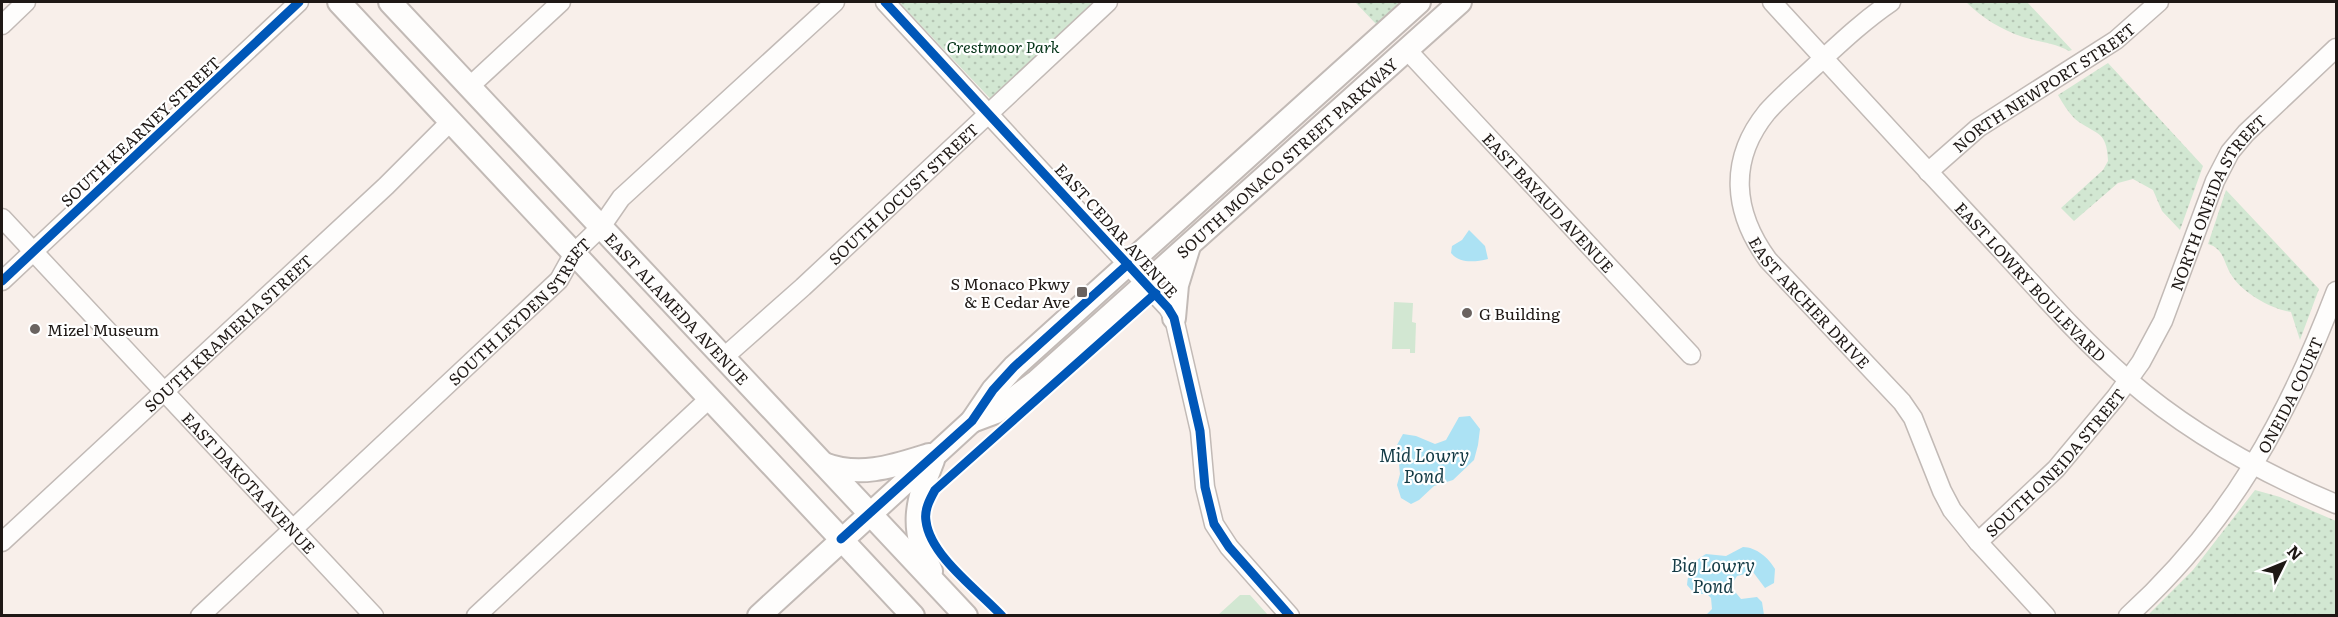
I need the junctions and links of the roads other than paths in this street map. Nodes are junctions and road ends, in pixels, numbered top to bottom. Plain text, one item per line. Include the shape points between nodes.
1 (27, 2) edge
2 (299, 2) edge
3 (339, 2) edge
4 (390, 2) edge
5 (561, 2) edge
6 (835, 2) edge
7 (885, 2) edge
8 (1108, 2) edge
9 (1419, 2) edge
10 (1436, 2) edge
11 (1460, 2) edge
12 (1772, 2) edge
13 (1891, 2) edge
14 (2159, 2) edge
15 (2, 25) edge
16 (1379, 38) junction
17 (2337, 48) edge
18 (1407, 50) junction
19 (1824, 58) junction
20 (470, 87) junction
21 (989, 113) junction
22 (1330, 119) junction
23 (451, 122) junction
24 (1928, 172) junction
25 (2, 218) edge
26 (601, 227) junction
27 (1190, 245) junction
28 (33, 251) junction
29 (574, 253) junction
30 (1128, 264) junction
31 (2, 281) edge
32 (1147, 283) junction
33 (2337, 291) edge
34 (1174, 318) junction
35 (1691, 355) dead end
36 (723, 358) junction
37 (2128, 380) junction
38 (163, 391) junction
39 (710, 398) junction
40 (972, 421) junction
41 (936, 453) junction
42 (824, 464) junction
43 (2255, 465) junction
44 (2337, 504) edge
45 (870, 513) junction
46 (293, 528) junction
47 (841, 539) junction
48 (2, 542) edge
49 (1978, 542) junction
50 (941, 588) junction
51 (200, 615) edge
52 (374, 615) edge
53 (476, 615) edge
54 (759, 615) edge
55 (913, 615) edge
56 (966, 615) edge
57 (1290, 615) edge
58 (2046, 615) edge
59 (2128, 615) edge

1 - 15 street
2 - 28 street, SOUTH KEARNEY STREET
3 - 23 main road
4 - 20 main road, EAST ALAMEDA AVENUE
5 - 20 street
6 - 26 street, SOUTH LEYDEN STREET via 621,198
7 - 21 street, EAST CEDAR AVENUE
8 - 21 street, SOUTH LOCUST STREET
9 - 16 main road, SOUTH MONACO STREET PARKWAY
10 - 18 main road via 1412,24
11 - 18 main road, SOUTH MONACO STREET PARKWAY
12 - 19 street, EAST LOWRY BOULEVARD
13 - 19 street, EAST ARCHER DRIVE
14 - 24 street, NORTH NEWPORT STREET via 2110,44 1978,128
16 - 22 main road via 1383,50 1377,60 1347,88
16 - 30 main road, SOUTH MONACO STREET PARKWAY
17 - 37 street, NORTH ONEIDA STREET via 2230,152 2215,181 2171,303 2154,340
18 - 22 main road, SOUTH MONACO STREET PARKWAY
18 - 35 street, EAST BAYAUD AVENUE
19 - 24 street, EAST LOWRY BOULEVARD
19 - 49 street, EAST ARCHER DRIVE via 1778,101 1751,136 1742,161 1743,217 1768,260 1909,411 1946,501
20 - 26 main road, EAST ALAMEDA AVENUE
21 - 30 street, EAST CEDAR AVENUE
21 - 36 street, SOUTH LOCUST STREET
22 - 27 main road, SOUTH MONACO STREET PARKWAY
23 - 29 main road
23 - 38 street, SOUTH KRAMERIA STREET
24 - 37 street, EAST LOWRY BOULEVARD
25 - 28 street, EAST DAKOTA AVENUE
26 - 29 street, SOUTH LEYDEN STREET
26 - 36 main road, EAST ALAMEDA AVENUE
27 - 32 main road, SOUTH MONACO STREET PARKWAY
27 - 34 main road via 1177,285
28 - 31 street, SOUTH KEARNEY STREET
28 - 38 street, EAST DAKOTA AVENUE
29 - 39 main road
29 - 46 street, SOUTH LEYDEN STREET via 559,280
30 - 32 street, EAST CEDAR AVENUE
30 - 40 main road, SOUTH MONACO STREET PARKWAY via 1014,367
32 - 34 street, EAST CEDAR AVENUE
32 - 40 main road, SOUTH MONACO STREET PARKWAY via 1024,392 996,412
33 - 43 street, ONEIDA COURT via 2287,408
34 - 57 street, EAST CEDAR AVENUE via 1200,431 1205,487 1214,524 1229,547
36 - 42 main road, EAST ALAMEDA AVENUE
37 - 43 street, EAST LOWRY BOULEVARD via 2203,435
37 - 49 street, SOUTH ONEIDA STREET via 2069,455
38 - 46 street, EAST DAKOTA AVENUE
38 - 48 street, SOUTH KRAMERIA STREET
39 - 47 main road
39 - 53 street
40 - 41 main road, SOUTH MONACO STREET PARKWAY
41 - 42 main road via 869,471
41 - 45 main road, SOUTH MONACO STREET PARKWAY
41 - 50 main road via 921,490 917,522 923,554
42 - 45 main road, EAST ALAMEDA AVENUE
43 - 44 street, EAST LOWRY BOULEVARD
43 - 59 street, ONEIDA COURT via 2189,555
45 - 47 main road, SOUTH MONACO STREET PARKWAY
45 - 50 main road, EAST ALAMEDA AVENUE
46 - 51 street, SOUTH LEYDEN STREET
46 - 52 street, EAST DAKOTA AVENUE
47 - 54 main road, SOUTH MONACO STREET PARKWAY
47 - 55 main road
49 - 58 street, EAST ARCHER DRIVE
50 - 56 main road, EAST ALAMEDA AVENUE

